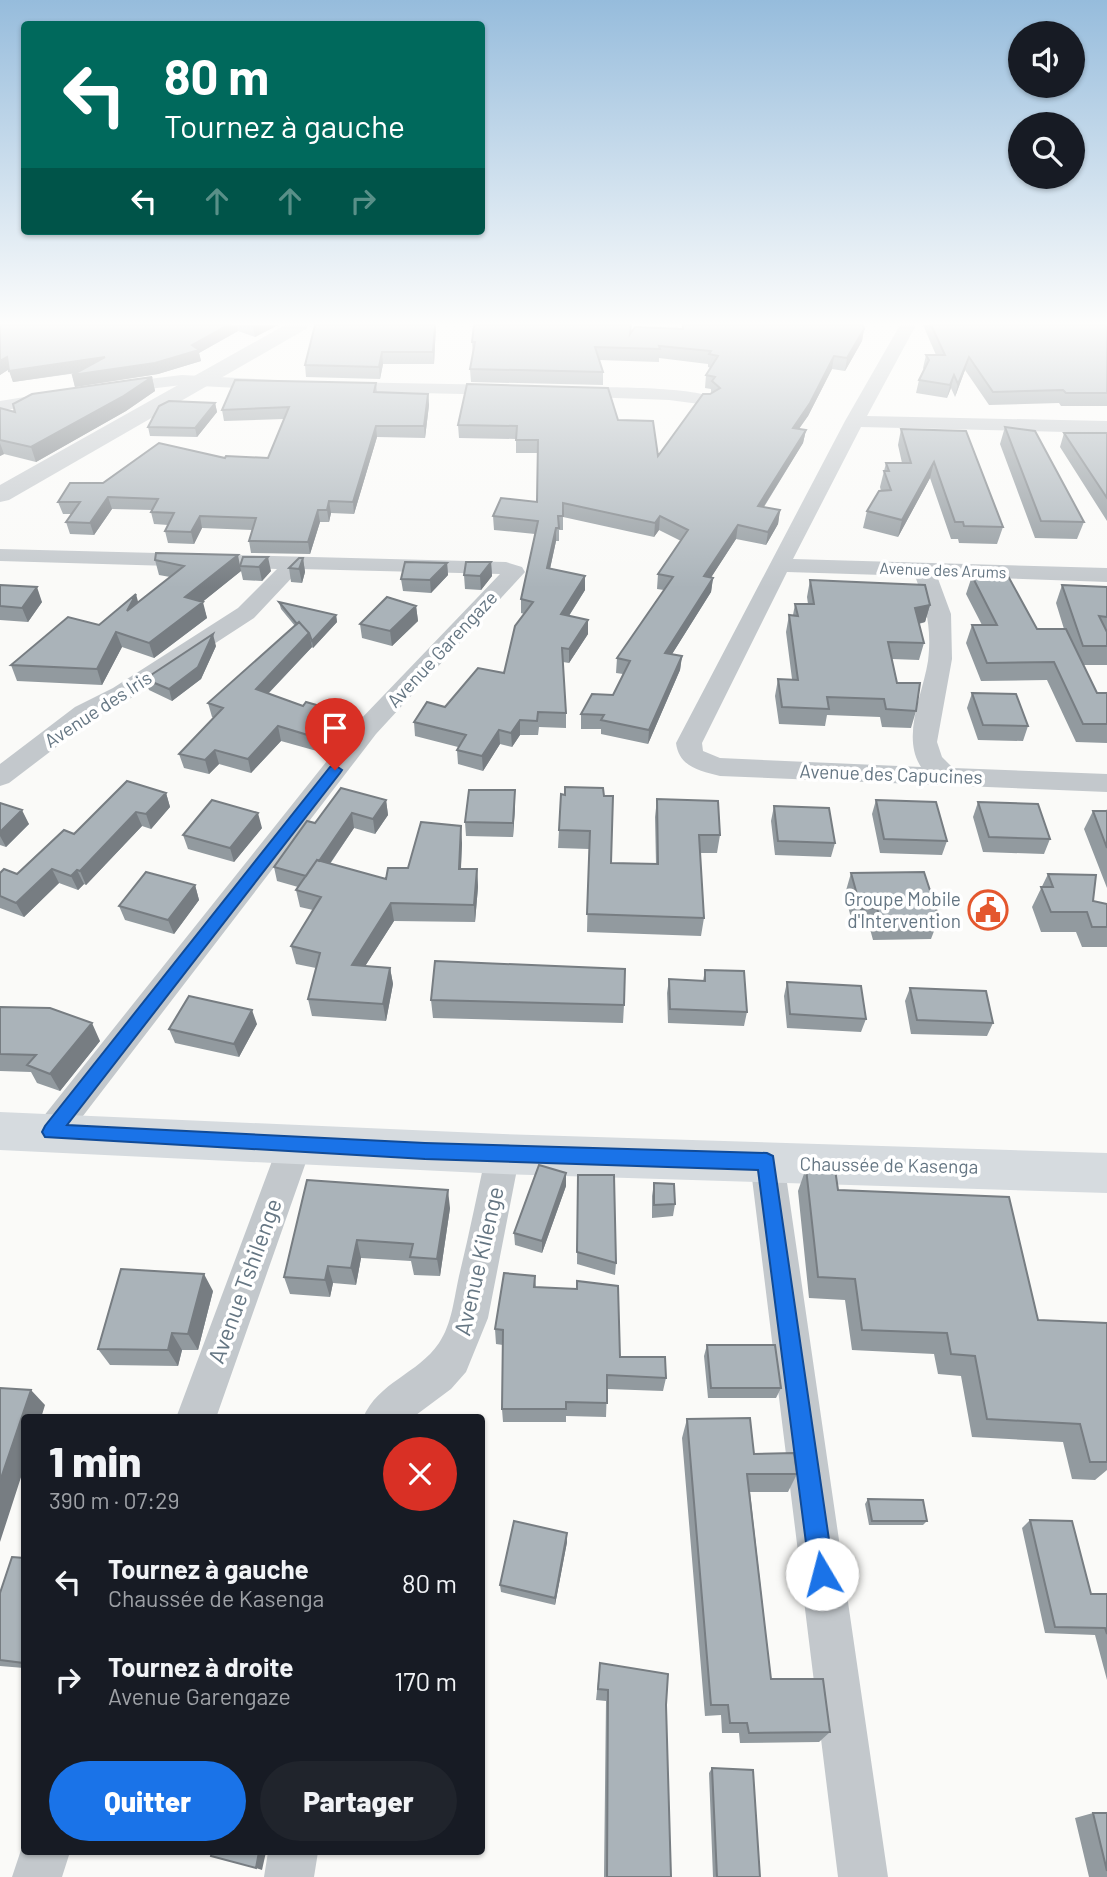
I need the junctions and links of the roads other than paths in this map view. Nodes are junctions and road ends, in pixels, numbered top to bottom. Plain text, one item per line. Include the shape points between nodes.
1 (147, 413) edge
2 (859, 413) edge
3 (854, 421) junction
4 (1107, 427) edge
5 (0, 495) edge
6 (0, 555) edge
7 (293, 564) junction
8 (779, 565) junction
9 (923, 569) junction
10 (1107, 575) edge
11 (0, 777) edge
12 (947, 777) junction
13 (1107, 783) edge
14 (0, 1130) edge
15 (51, 1132) junction
16 (295, 1145) junction
17 (503, 1154) junction
18 (767, 1162) junction
19 (1107, 1173) edge
20 (197, 1414) edge
21 (386, 1414) edge
22 (45, 1855) edge
23 (293, 1855) edge
24 (37, 1877) edge
25 (289, 1877) edge
26 (863, 1877) edge

1 - 5 street
2 - 3 street
3 - 4 street
3 - 8 street
6 - 7 street, Avenue Garengaze
7 - 11 street, Avenue des Iris via 246,613 84,713
7 - 15 street, Avenue Garengaze via 506,568 514,572 367,728
8 - 9 street, Avenue des Arums
8 - 12 street, Avenue des Capucines via 689,743 693,758 720,767
9 - 10 street, Avenue des Arums
9 - 12 street via 940,614 940,659 924,742 930,761
12 - 13 street, Avenue des Capucines
14 - 15 main road, Chaussée de Kasenga
15 - 16 main road, Chaussée de Kasenga
16 - 17 main road, Chaussée de Kasenga
16 - 20 street, Avenue Tshilenge
17 - 18 main road, Chaussée de Kasenga
17 - 21 street, Avenue Kilenge via 470,1313 458,1346 452,1359 432,1378
18 - 19 main road, Chaussée de Kasenga
18 - 26 street
22 - 24 street
23 - 25 street

